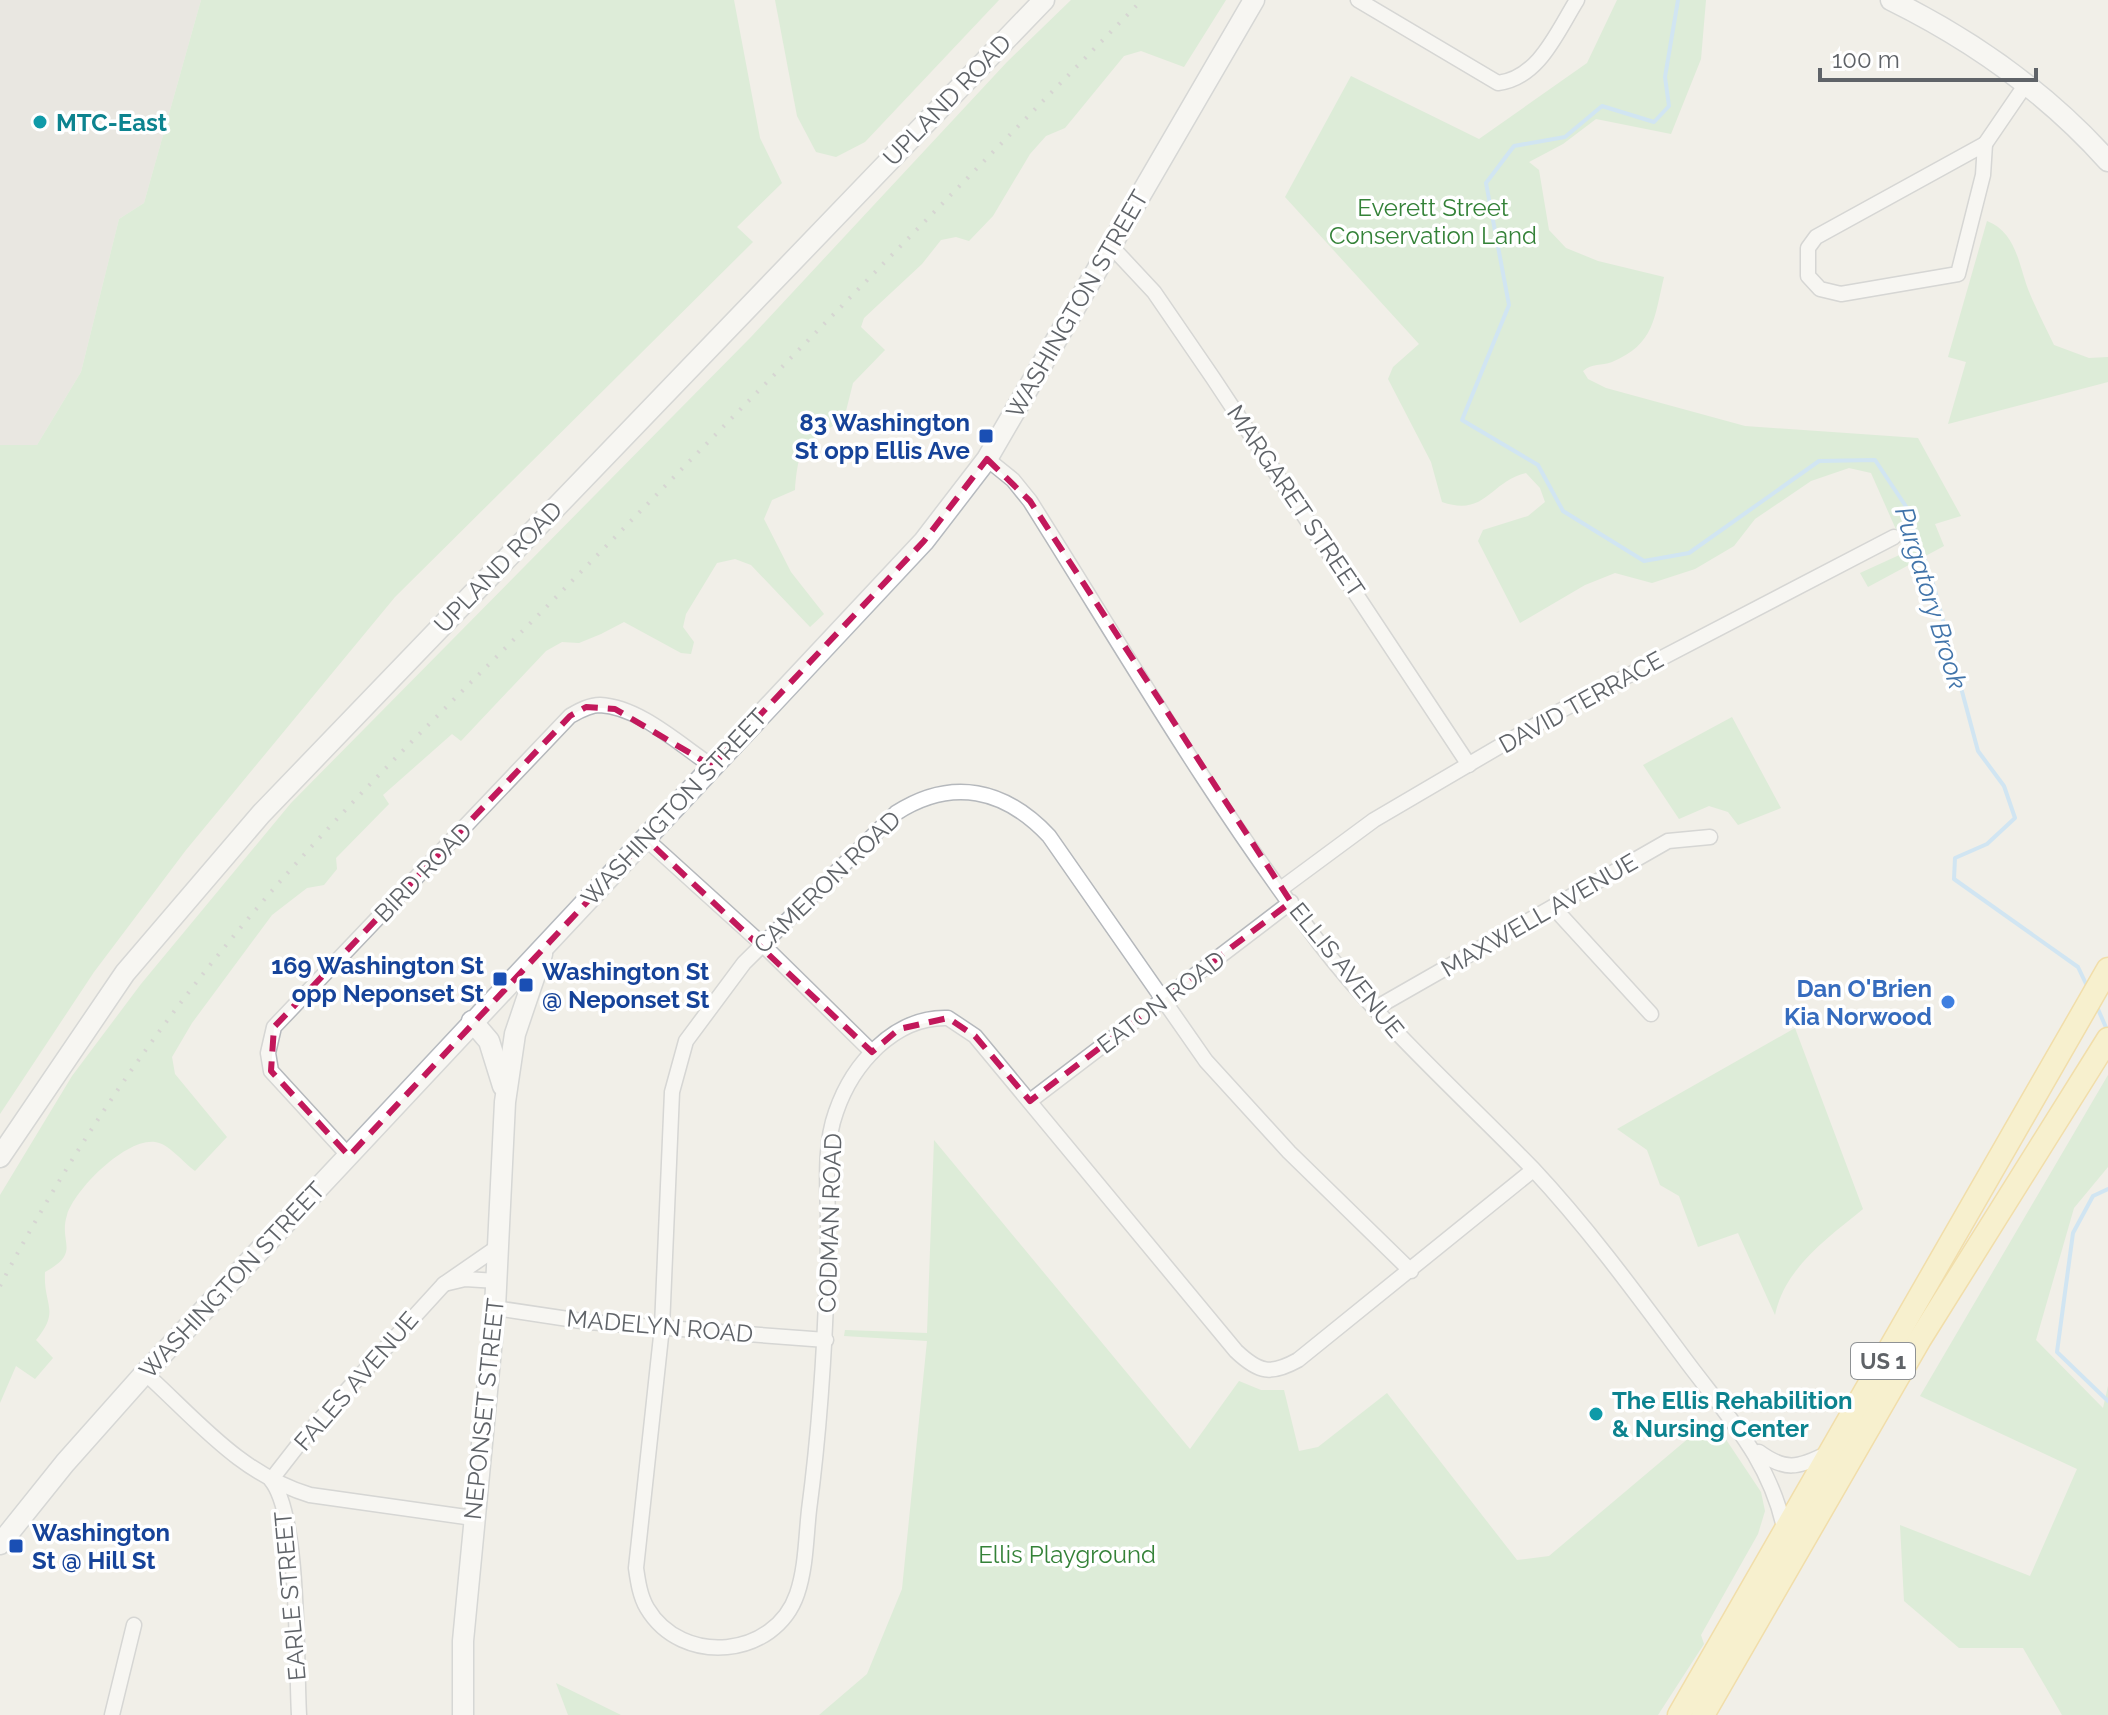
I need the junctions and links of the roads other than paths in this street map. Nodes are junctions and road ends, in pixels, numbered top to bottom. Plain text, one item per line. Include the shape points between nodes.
1 (1254, 0) edge
2 (1358, 0) edge
3 (1577, 0) edge
4 (1891, 0) edge
5 (1040, 3) edge
6 (2026, 84) junction
7 (1985, 144) junction
8 (2108, 161) edge
9 (1111, 246) junction
10 (987, 459) junction
11 (1894, 537) dead end
12 (1469, 765) junction
13 (712, 766) junction
14 (1710, 837) dead end
15 (646, 839) junction
16 (1282, 888) junction
17 (1291, 902) junction
18 (1554, 908) junction
19 (545, 945) junction
20 (763, 945) junction
21 (2108, 969) edge
22 (1162, 1003) junction
23 (1374, 1009) junction
24 (1651, 1014) dead end
25 (478, 1016) junction
26 (515, 1034) junction
27 (2102, 1048) edge
28 (872, 1052) junction
29 (1030, 1101) junction
30 (505, 1102) junction
31 (349, 1156) junction
32 (0, 1157) edge
33 (1533, 1170) junction
34 (499, 1246) junction
35 (1411, 1271) junction
36 (497, 1281) junction
37 (444, 1284) junction
38 (495, 1308) junction
39 (662, 1327) junction
40 (826, 1340) junction
41 (145, 1373) junction
42 (1752, 1447) junction
43 (1831, 1452) junction
44 (271, 1480) junction
45 (473, 1518) junction
46 (1785, 1532) junction
47 (0, 1544) edge
48 (134, 1625) dead end
49 (112, 1715) edge
50 (299, 1715) edge
51 (463, 1715) edge
52 (1679, 1715) edge
53 (1703, 1715) edge

1 - 9 street, WASHINGTON STREET
2 - 3 street via 1498,83 1517,80 1542,57
4 - 6 street
5 - 32 street, UPLAND ROAD via 261,814 125,973
6 - 7 street
6 - 8 street
7 - 7 street via 1816,237 1808,248 1808,276 1820,289 1841,294 1958,274 1983,175
9 - 10 street, WASHINGTON STREET
9 - 12 street, MARGARET STREET via 1154,292
10 - 13 street, WASHINGTON STREET via 924,541
10 - 16 street, ELLIS AVENUE via 1030,501 1196,764
11 - 12 street, DAVID TERRACE via 1558,712
12 - 16 street, DAVID TERRACE via 1374,820
13 - 15 street, WASHINGTON STREET
13 - 31 street, BIRD ROAD via 615,709 586,707 570,716 274,1027 268,1053 271,1071
14 - 18 street, MAXWELL AVENUE via 1668,841
15 - 19 street, WASHINGTON STREET
15 - 20 street
16 - 17 street, ELLIS AVENUE
17 - 22 street, EATON ROAD
17 - 23 street, ELLIS AVENUE
18 - 23 street, MAXWELL AVENUE
18 - 24 street
19 - 25 street, WASHINGTON STREET
19 - 26 street, NEPONSET STREET
20 - 22 street, CAMERON ROAD via 915,800 954,793 994,796 1028,814 1049,836
20 - 28 street
20 - 39 street, CAMERON ROAD via 686,1041 677,1064
21 - 43 main road, US 1
22 - 29 street, EATON ROAD
22 - 35 street, CAMERON ROAD via 1206,1061 1289,1152
23 - 33 street, ELLIS AVENUE
25 - 26 street
25 - 30 street, NEPONSET STREET via 499,1066
25 - 31 street, WASHINGTON STREET
26 - 30 street, NEPONSET STREET
27 - 53 main road, US 1 via 1920,1339
28 - 29 street, CODMAN ROAD via 899,1029 948,1018 975,1036
28 - 40 street, CODMAN ROAD via 835,1113 831,1137
29 - 35 street, CODMAN ROAD via 1250,1364 1279,1371
30 - 34 street, NEPONSET STREET
31 - 41 street, WASHINGTON STREET
33 - 35 street, CODMAN ROAD
33 - 42 street, ELLIS AVENUE via 1616,1266
34 - 36 street, NEPONSET STREET
34 - 37 street, FALES AVENUE
36 - 37 street
36 - 38 street, NEPONSET STREET
37 - 44 street, FALES AVENUE
38 - 39 street, MADELYN ROAD
38 - 45 street, NEPONSET STREET
39 - 40 street, MADELYN ROAD
39 - 40 street, CODMAN ROAD via 639,1519 639,1591 648,1609 678,1637 720,1649 756,1640 776,1627 796,1595 818,1447
41 - 44 street via 243,1465
41 - 47 street, WASHINGTON STREET
42 - 43 street, ELLIS AVENUE via 1792,1469
42 - 46 street, ELLIS AVENUE via 1778,1496
43 - 46 main road, US 1
44 - 45 street via 310,1495
44 - 50 street, EARLE STREET via 280,1491 289,1532
45 - 51 street, NEPONSET STREET
46 - 52 main road, US 1
48 - 49 street

